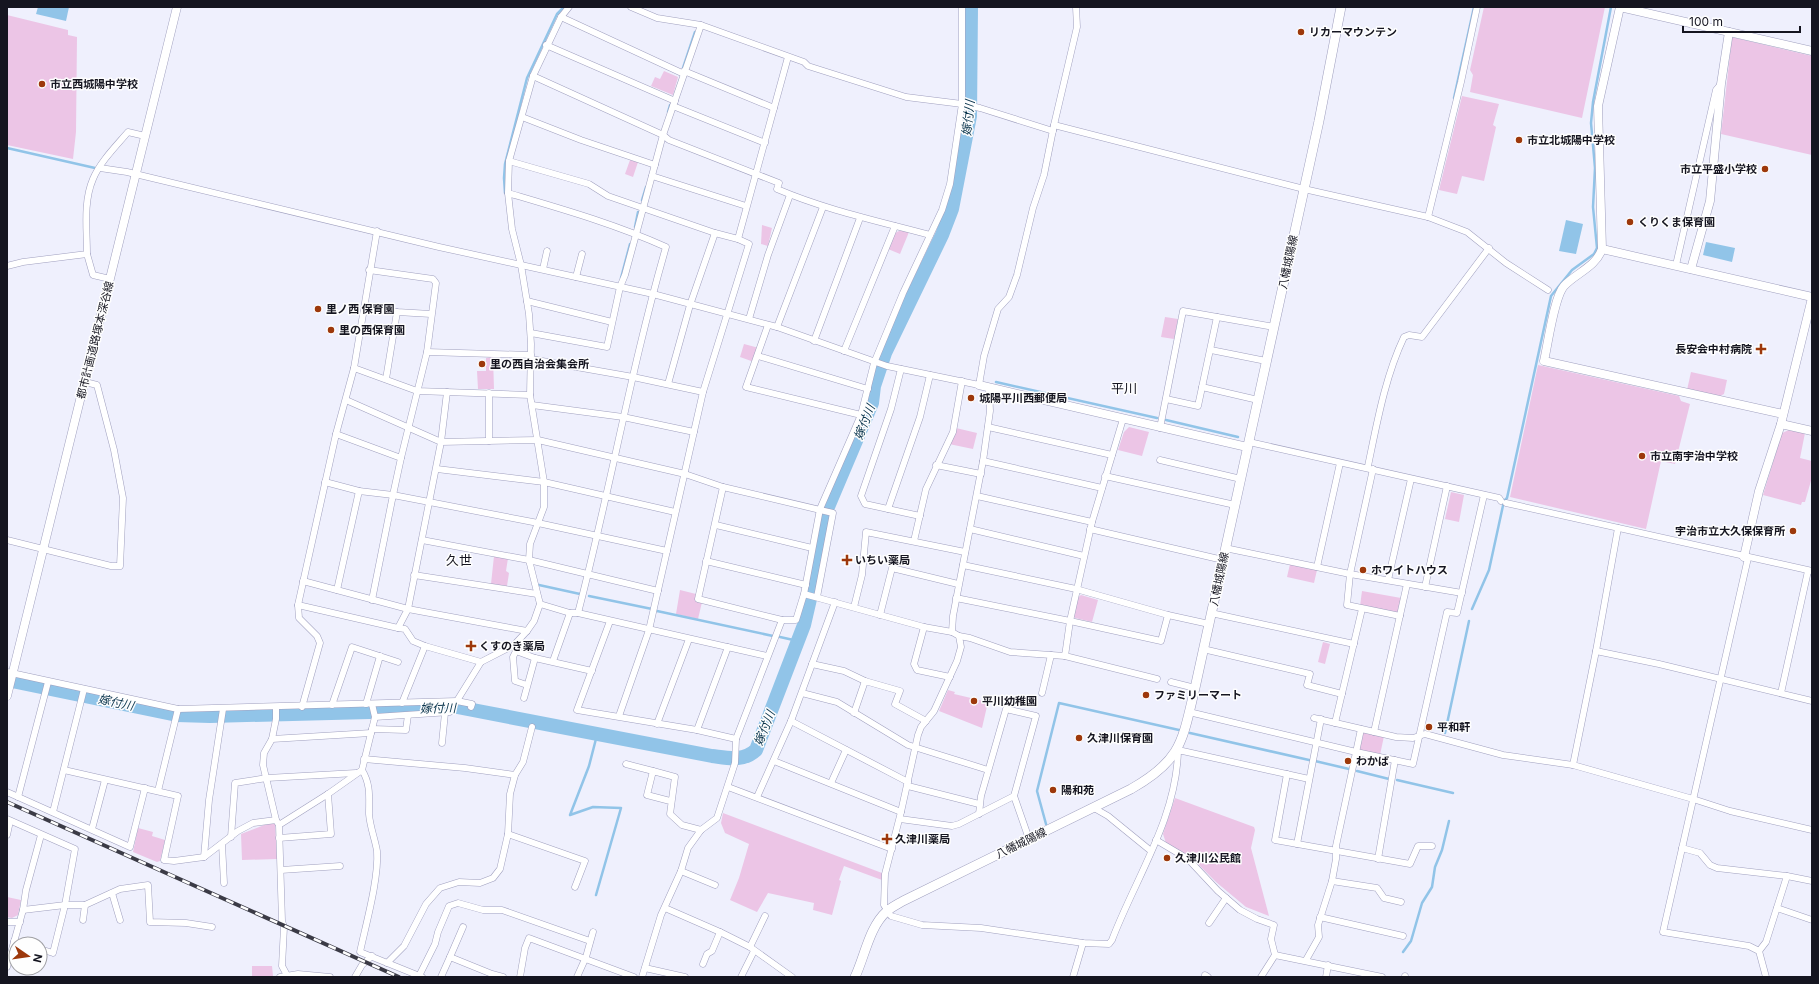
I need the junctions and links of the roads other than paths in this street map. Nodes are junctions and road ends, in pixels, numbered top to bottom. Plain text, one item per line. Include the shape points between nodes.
1 (177, 7) edge
2 (569, 7) edge
3 (631, 7) edge
4 (962, 7) edge
5 (1076, 7) edge
6 (1341, 7) edge
7 (1477, 7) edge
8 (1620, 7) edge
9 (561, 17) junction
10 (701, 25) junction
11 (1729, 32) junction
12 (546, 45) junction
13 (1812, 51) edge
14 (788, 57) junction
15 (684, 73) junction
16 (533, 76) junction
17 (1721, 84) junction
18 (674, 103) junction
19 (962, 104) junction
20 (774, 108) junction
21 (522, 117) junction
22 (1053, 128) junction
23 (664, 135) junction
24 (145, 136) junction
25 (765, 143) junction
26 (509, 161) junction
27 (655, 165) junction
28 (100, 168) junction
29 (136, 174) junction
30 (755, 174) junction
31 (652, 176) junction
32 (1304, 189) junction
33 (508, 193) junction
34 (790, 195) junction
35 (746, 206) junction
36 (823, 207) junction
37 (644, 208) junction
38 (1428, 216) junction
39 (860, 218) junction
40 (895, 226) junction
41 (377, 231) junction
42 (637, 234) junction
43 (716, 234) junction
44 (930, 235) junction
45 (738, 239) junction
46 (1489, 248) junction
47 (1602, 249) junction
48 (547, 251) dead end
49 (87, 254) junction
50 (582, 254) dead end
51 (521, 265) junction
52 (1676, 265) junction
53 (7, 266) edge
54 (543, 269) junction
55 (1691, 269) junction
56 (369, 270) junction
57 (576, 277) junction
58 (110, 279) junction
59 (620, 286) junction
60 (1548, 290) dead end
61 (652, 294) junction
62 (1812, 298) edge
63 (527, 301) junction
64 (690, 305) junction
65 (365, 308) junction
66 (397, 312) junction
67 (431, 314) junction
68 (726, 315) junction
69 (1217, 317) junction
70 (749, 319) junction
71 (612, 322) junction
72 (768, 325) junction
73 (777, 327) junction
74 (1274, 327) junction
75 (531, 333) junction
76 (814, 341) junction
77 (1211, 350) junction
78 (844, 351) junction
79 (427, 352) junction
80 (758, 356) junction
81 (531, 357) junction
82 (1266, 361) junction
83 (876, 363) junction
84 (354, 368) junction
85 (901, 370) junction
86 (930, 375) junction
87 (633, 377) junction
88 (386, 379) junction
89 (962, 381) junction
90 (84, 382) junction
91 (668, 384) junction
92 (979, 385) junction
93 (1202, 387) junction
94 (868, 389) junction
95 (989, 389) junction
96 (417, 391) junction
97 (447, 392) junction
98 (703, 392) junction
99 (489, 393) junction
100 (530, 395) junction
101 (1166, 399) junction
102 (346, 400) junction
103 (1258, 400) junction
104 (532, 405) junction
105 (1783, 414) junction
106 (862, 415) junction
107 (623, 417) junction
108 (1123, 419) junction
109 (1781, 424) junction
110 (988, 426) junction
111 (408, 428) junction
112 (1160, 428) junction
113 (1812, 431) edge
114 (694, 432) junction
115 (336, 434) junction
116 (489, 440) junction
117 (538, 440) junction
118 (441, 442) junction
119 (1248, 444) junction
120 (1112, 455) junction
121 (400, 458) junction
122 (615, 458) junction
123 (1160, 460) dead end
124 (983, 461) junction
125 (1340, 463) junction
126 (936, 465) junction
127 (1371, 468) junction
128 (437, 469) junction
129 (685, 474) junction
130 (981, 474) junction
131 (1105, 476) junction
132 (1411, 479) junction
133 (1241, 480) junction
134 (325, 482) junction
135 (544, 482) junction
136 (1447, 486) junction
137 (723, 487) junction
138 (1102, 488) junction
139 (359, 491) junction
140 (393, 495) junction
141 (1484, 495) junction
142 (977, 496) junction
143 (607, 498) junction
144 (429, 502) junction
145 (1235, 505) junction
146 (820, 509) junction
147 (888, 509) junction
148 (675, 512) junction
149 (920, 516) junction
150 (1092, 522) junction
151 (538, 523) junction
152 (716, 525) junction
153 (1618, 528) junction
154 (970, 529) junction
155 (1090, 529) junction
156 (598, 536) junction
157 (7, 540) edge
158 (422, 540) junction
159 (914, 541) junction
160 (812, 548) junction
161 (1225, 548) junction
162 (43, 550) junction
163 (667, 551) junction
164 (965, 552) junction
165 (1084, 556) junction
166 (1746, 557) junction
167 (529, 560) junction
168 (1223, 560) junction
169 (706, 561) junction
170 (963, 565) junction
171 (1317, 567) junction
172 (1810, 571) edge
173 (1350, 574) junction
174 (414, 575) junction
175 (588, 575) junction
176 (1388, 580) junction
177 (303, 582) junction
178 (958, 584) junction
179 (1407, 584) junction
180 (806, 585) junction
181 (1425, 587) junction
182 (1076, 589) junction
183 (337, 590) junction
184 (658, 591) junction
185 (1462, 593) junction
186 (537, 594) junction
187 (804, 594) junction
188 (817, 597) junction
189 (956, 598) junction
190 (372, 600) junction
191 (835, 602) junction
192 (540, 604) junction
193 (298, 605) junction
194 (854, 607) junction
195 (408, 609) junction
196 (1362, 609) junction
197 (570, 613) junction
198 (578, 613) junction
199 (1211, 613) junction
200 (880, 615) junction
201 (1168, 615) junction
202 (1400, 616) junction
203 (782, 620) junction
204 (610, 621) junction
205 (1070, 621) junction
206 (1209, 624) junction
207 (924, 627) junction
208 (398, 628) junction
209 (649, 630) junction
210 (527, 631) junction
211 (952, 632) junction
212 (959, 636) junction
213 (689, 639) junction
214 (1354, 644) junction
215 (425, 646) junction
216 (728, 647) junction
217 (515, 648) junction
218 (1203, 649) junction
219 (1596, 652) junction
220 (1051, 655) junction
221 (380, 656) junction
222 (767, 656) junction
223 (1065, 656) junction
224 (535, 658) junction
225 (553, 661) junction
226 (398, 662) dead end
227 (481, 662) junction
228 (812, 664) junction
229 (592, 671) junction
230 (10, 673) edge
231 (950, 677) junction
232 (1157, 679) dead end
233 (1720, 679) junction
234 (865, 681) junction
235 (48, 682) junction
236 (1171, 682) dead end
237 (527, 685) junction
238 (1195, 688) junction
239 (84, 690) junction
240 (802, 693) junction
241 (1042, 693) dead end
242 (1781, 693) junction
243 (1342, 694) junction
244 (7, 696) edge
245 (524, 698) dead end
246 (457, 701) junction
247 (1812, 701) edge
248 (402, 703) junction
249 (369, 704) junction
250 (332, 706) junction
251 (276, 707) junction
252 (302, 707) junction
253 (471, 707) dead end
254 (178, 709) junction
255 (223, 709) junction
256 (1189, 712) junction
257 (447, 713) junction
258 (854, 713) junction
259 (408, 715) junction
260 (619, 716) junction
261 (375, 717) junction
262 (1314, 718) dead end
263 (1321, 719) junction
264 (791, 721) junction
265 (926, 721) junction
266 (1335, 723) junction
267 (658, 724) junction
268 (532, 726) dead end
269 (1361, 729) junction
270 (698, 730) junction
271 (371, 731) junction
272 (1374, 732) junction
273 (1418, 736) junction
274 (272, 739) junction
275 (736, 739) junction
276 (442, 743) dead end
277 (1316, 743) junction
278 (916, 747) junction
279 (846, 750) junction
280 (1178, 750) junction
281 (1356, 752) junction
282 (364, 759) junction
283 (1396, 760) junction
284 (774, 761) junction
285 (626, 764) dead end
286 (1573, 765) junction
287 (64, 770) junction
288 (988, 770) junction
289 (359, 771) junction
290 (653, 771) junction
291 (1287, 774) junction
292 (515, 775) junction
293 (267, 778) junction
294 (1309, 779) junction
295 (105, 780) junction
296 (831, 783) junction
297 (908, 784) junction
298 (145, 788) junction
299 (728, 788) junction
300 (158, 791) junction
301 (7, 792) edge
302 (328, 794) junction
303 (1014, 796) junction
304 (18, 797) junction
305 (756, 797) junction
306 (1693, 799) junction
307 (670, 801) junction
308 (979, 804) junction
309 (1094, 808) junction
310 (53, 812) junction
311 (979, 814) junction
312 (900, 816) junction
313 (9, 820) edge
314 (278, 823) junction
315 (92, 829) junction
316 (701, 830) junction
317 (1812, 830) edge
318 (508, 834) junction
319 (7, 835) edge
320 (41, 835) junction
321 (231, 837) junction
322 (279, 838) junction
323 (1029, 839) junction
324 (1156, 840) junction
325 (222, 844) junction
326 (1297, 844) junction
327 (1432, 846) dead end
328 (1682, 848) junction
329 (892, 849) junction
330 (1151, 851) junction
331 (1337, 852) junction
332 (204, 857) junction
333 (1378, 858) junction
334 (340, 866) dead end
335 (281, 870) junction
336 (681, 871) junction
337 (1787, 876) junction
338 (1332, 881) junction
339 (1812, 881) edge
340 (224, 883) dead end
341 (715, 885) dead end
342 (575, 887) dead end
343 (112, 893) junction
344 (1226, 898) junction
345 (1401, 902) dead end
346 (65, 905) junction
347 (85, 905) junction
348 (665, 908) junction
349 (1777, 908) junction
350 (23, 910) junction
351 (888, 911) junction
352 (765, 916) dead end
353 (1320, 917) junction
354 (83, 920) dead end
355 (120, 920) dead end
356 (1812, 920) edge
357 (7, 922) edge
358 (20, 922) junction
359 (1208, 923) dead end
360 (212, 927) dead end
361 (463, 927) dead end
362 (593, 932) dead end
363 (720, 932) junction
364 (16, 936) edge
365 (1403, 936) dead end
366 (590, 941) junction
367 (1083, 942) junction
368 (752, 949) junction
369 (48, 951) edge
370 (1758, 951) junction
371 (1275, 955) junction
372 (372, 956) junction
373 (450, 957) junction
374 (586, 958) junction
375 (1306, 960) junction
376 (387, 962) junction
377 (703, 964) dead end
378 (1328, 965) junction
379 (645, 968) junction
380 (1363, 975) edge
381 (288, 976) edge
382 (420, 976) edge
383 (492, 976) edge
384 (685, 976) edge
385 (280, 977) edge
386 (330, 977) edge
387 (355, 977) edge
388 (441, 977) edge
389 (503, 977) edge
390 (520, 977) edge
391 (577, 977) edge
392 (634, 977) edge
393 (642, 977) edge
394 (741, 977) edge
395 (792, 977) edge
396 (855, 977) edge
397 (1073, 977) edge
398 (1205, 977) edge
399 (1208, 977) edge
400 (1261, 977) edge
401 (1326, 977) edge
402 (1378, 977) edge
403 (1766, 977) edge

1 - 24 street, 都市計画道路塚本深谷線
2 - 9 street
3 - 10 street via 657,18
4 - 19 street
5 - 22 street via 1077,27
6 - 32 main road, 八幡城陽線
7 - 38 street
8 - 11 street
8 - 47 street via 1598,106
9 - 12 street
9 - 15 street
10 - 14 street
10 - 15 street
11 - 13 street
11 - 17 street
12 - 16 street
12 - 18 street
14 - 19 street via 804,62 808,66 906,97
14 - 20 street
15 - 18 street
15 - 20 street
16 - 21 street
16 - 23 street
17 - 52 street via 1716,90
17 - 55 street via 1710,201
18 - 23 street
18 - 25 street
19 - 22 street
19 - 44 street via 950,184 942,210
20 - 25 street
21 - 26 street
21 - 27 street
22 - 32 street
22 - 92 street via 1044,175 1033,208 1017,275 1008,297 998,308 984,356
23 - 27 street
23 - 30 street via 669,140
24 - 28 street via 128,132
24 - 29 street, 都市計画道路塚本深谷線
25 - 30 street
26 - 33 street
26 - 37 street via 589,184 608,196
27 - 31 street
28 - 29 street
28 - 49 street via 93,178 90,190 86,219
29 - 41 street
29 - 58 street, 都市計画道路塚本深谷線
30 - 34 street via 779,183 777,189
30 - 35 street
31 - 35 street
31 - 37 street
32 - 38 street
32 - 74 main road, 八幡城陽線
33 - 42 street
33 - 51 street via 512,228
34 - 36 street
34 - 70 street via 768,255
35 - 45 street
36 - 39 street
36 - 73 street
37 - 42 street
37 - 43 street
38 - 46 street via 1467,232
39 - 40 street
39 - 76 street
40 - 44 street
40 - 78 street
41 - 51 street
41 - 56 street
42 - 59 street
42 - 61 street via 666,247
43 - 45 street
43 - 64 street
44 - 83 street via 903,293
45 - 68 street via 748,244
46 - 60 street via 1506,263
46 - 127 street via 1422,337 1404,336 1396,353 1379,413
47 - 52 street
47 - 105 street via 1599,257 1563,286 1544,360
48 - 54 street
49 - 53 street
49 - 58 street via 93,275
50 - 57 street
51 - 54 street
51 - 63 street
52 - 55 street
54 - 57 street
55 - 62 street
56 - 65 street
56 - 67 street via 433,280 436,283
57 - 59 street
58 - 90 street, 都市計画道路塚本深谷線
59 - 61 street
59 - 71 street
61 - 64 street
61 - 87 street
62 - 105 street
63 - 71 street
63 - 75 street
64 - 68 street
64 - 91 street
65 - 66 street
65 - 84 street
66 - 67 street
66 - 88 street
67 - 79 street
68 - 70 street
68 - 98 street
69 - 74 street
69 - 77 street
69 - 101 street via 1183,311
70 - 72 street
71 - 75 street via 607,347
72 - 73 street
72 - 80 street
73 - 76 street
74 - 82 main road, 八幡城陽線
75 - 81 street
76 - 78 street
77 - 82 street
77 - 93 street
78 - 83 street
79 - 81 street
79 - 96 street
80 - 94 street
80 - 106 street via 746,387
81 - 87 street
81 - 100 street
82 - 103 main road, 八幡城陽線
83 - 85 street
83 - 94 street
84 - 88 street
84 - 102 street
85 - 86 street
85 - 147 street via 891,409 861,496 865,504
86 - 89 street
86 - 147 street via 920,417
87 - 91 street
87 - 107 street
88 - 96 street
89 - 92 street
89 - 126 street via 953,432
90 - 162 street, 都市計画道路塚本深谷線
90 - 162 street via 97,385 114,450 122,498 120,566
91 - 98 street
92 - 95 street
93 - 101 street via 1198,406
93 - 103 street
94 - 106 street
95 - 108 street
95 - 110 street
96 - 97 street
96 - 111 street
97 - 99 street
97 - 118 street
98 - 114 street
99 - 100 street
99 - 116 street
100 - 104 street
101 - 112 street
102 - 111 street
102 - 115 street
103 - 119 main road, 八幡城陽線
104 - 107 street
104 - 117 street
105 - 109 street
106 - 146 street
107 - 114 street
107 - 122 street
108 - 112 street
108 - 120 street
109 - 113 street
109 - 166 street via 1759,491
110 - 120 street
110 - 124 street
111 - 118 street
111 - 121 street
112 - 119 street
114 - 129 street
115 - 121 street
115 - 134 street
116 - 117 street
116 - 118 street
117 - 122 street
117 - 135 street
118 - 128 street
119 - 125 street
119 - 133 main road, 八幡城陽線
120 - 131 street
121 - 140 street
122 - 129 street
122 - 143 street
123 - 133 street
124 - 130 street
124 - 138 street
125 - 127 street
125 - 171 street
126 - 130 street
126 - 149 street via 926,489
127 - 132 street
127 - 173 street
128 - 135 street
128 - 144 street
129 - 137 street
129 - 148 street
130 - 142 street
131 - 138 street
131 - 145 street
132 - 136 street
132 - 176 street
133 - 145 main road, 八幡城陽線
134 - 139 street
134 - 177 street
135 - 143 street
135 - 151 street via 544,507
136 - 141 street
136 - 181 street
137 - 146 street
137 - 152 street
138 - 150 street
139 - 140 street
139 - 183 street
140 - 144 street
140 - 190 street
141 - 153 street via 1499,498 1504,502
141 - 185 street
142 - 150 street
142 - 154 street
143 - 148 street
143 - 156 street
144 - 151 street
144 - 158 street
145 - 161 main road, 八幡城陽線
146 - 160 street
146 - 188 street via 833,513
147 - 149 street
148 - 163 street
149 - 159 street
150 - 155 street
151 - 156 street
151 - 167 street via 530,544
152 - 160 street
152 - 169 street
153 - 166 street
153 - 219 street
154 - 164 street
154 - 165 street
155 - 165 street
155 - 168 street
156 - 163 street
156 - 175 street
157 - 162 street
158 - 167 street
158 - 174 street
159 - 164 street
159 - 194 street via 866,532 862,575
160 - 180 street
161 - 168 main road, 八幡城陽線
161 - 171 street
162 - 230 street, 都市計画道路塚本深谷線
163 - 184 street
164 - 170 street
165 - 182 street
166 - 172 street
166 - 233 street
167 - 175 street
167 - 186 street
168 - 199 main road, 八幡城陽線
169 - 180 street
169 - 203 street via 698,599
170 - 178 street
170 - 182 street
171 - 173 street
172 - 242 street
173 - 176 street
173 - 196 street via 1347,605
174 - 186 street
174 - 195 street
175 - 184 street
175 - 198 street
176 - 179 street
177 - 183 street
177 - 193 street
178 - 189 street
178 - 200 street via 892,568
179 - 181 street
179 - 202 street
180 - 187 street
181 - 185 street
182 - 201 street
182 - 205 street
183 - 190 street
184 - 209 street
185 - 273 street via 1457,613 1447,612
186 - 192 street
187 - 188 street
187 - 203 street via 796,620
188 - 191 street
189 - 205 street
189 - 211 street
190 - 195 street
191 - 194 street
191 - 228 street
192 - 197 street
192 - 210 street
193 - 208 street
193 - 252 street via 299,618 317,636 320,643
194 - 200 street
195 - 208 street
195 - 210 street
196 - 202 street
196 - 214 street
197 - 198 street
197 - 225 street
198 - 204 street
199 - 206 main road, 八幡城陽線
199 - 214 street
200 - 207 street
201 - 205 street via 1161,641
201 - 206 street
202 - 272 street
203 - 222 street
204 - 209 street
204 - 229 street
205 - 223 street
206 - 218 main road, 八幡城陽線
207 - 211 street
207 - 231 street via 914,664 917,670
208 - 215 street via 405,628 413,641
209 - 213 street
209 - 260 street
210 - 217 street
211 - 212 street
212 - 220 street via 1010,652
212 - 231 street via 961,647
213 - 216 street
213 - 267 street
214 - 243 street
215 - 227 street
215 - 248 street
216 - 222 street
216 - 270 street
217 - 224 street
217 - 227 street
217 - 237 street via 515,681
218 - 238 main road, 八幡城陽線
218 - 243 street via 1310,674 1307,685
219 - 233 street
219 - 286 street
220 - 223 street
220 - 241 street
221 - 226 street
221 - 249 street
221 - 250 street via 352,647
222 - 275 street
223 - 232 street
224 - 225 street
224 - 237 street
225 - 229 street
227 - 246 street
228 - 234 street via 844,671
228 - 240 street
229 - 260 street via 577,710
230 - 235 street
230 - 244 street, 都市計画道路塚本深谷線
231 - 265 street via 934,711
233 - 242 street
233 - 306 street
234 - 258 street
234 - 265 street via 900,692 895,704
235 - 239 street
235 - 304 street
236 - 238 street
237 - 245 street
238 - 256 main road, 八幡城陽線
239 - 254 street
239 - 287 street
240 - 258 street via 837,702
240 - 264 street
242 - 247 street
243 - 266 street
246 - 248 street
246 - 253 street via 472,704
246 - 257 street
248 - 249 street
249 - 250 street
249 - 261 street
250 - 252 street
251 - 252 street
251 - 255 street
251 - 274 street
254 - 255 street
254 - 300 street
255 - 332 street via 209,800
256 - 277 street
256 - 280 main road, 八幡城陽線
257 - 259 street
257 - 276 street
258 - 278 street via 908,745
259 - 261 street
259 - 271 street via 406,730
260 - 267 street
261 - 271 street
262 - 263 street
263 - 266 street
263 - 277 street
264 - 279 street
264 - 284 street
265 - 278 street via 921,727
266 - 269 street
267 - 270 street
268 - 292 street via 523,762
269 - 272 street
269 - 281 street
270 - 275 street
271 - 274 street
271 - 282 street
272 - 273 street via 1396,737
273 - 283 street via 1412,764
273 - 286 street via 1425,734 1503,755
274 - 293 street via 264,753 263,765
275 - 299 street via 735,763
277 - 281 street
277 - 294 street
278 - 288 street
278 - 297 street
279 - 296 street
279 - 297 street
280 - 291 street
280 - 309 main road, 八幡城陽線 via 1150,779
280 - 324 street via 1178,763 1167,810
281 - 283 street
281 - 331 street via 1336,846
282 - 289 street
282 - 292 street
283 - 333 street
284 - 296 street
284 - 305 street
285 - 290 street
286 - 306 street
287 - 295 street
287 - 310 street
288 - 303 street via 1006,709 1036,716
288 - 308 street
289 - 293 street
289 - 302 street
289 - 372 street via 366,778 370,800 369,815 377,857 360,952
290 - 307 street via 675,777
290 - 307 street via 647,796
291 - 294 street
291 - 326 street via 1275,840
292 - 318 street via 510,794
293 - 314 street
293 - 321 street via 235,783
294 - 326 street
295 - 298 street
295 - 315 street
296 - 312 street
297 - 308 street
297 - 312 street
298 - 300 street
298 - 315 street via 130,847
299 - 305 street
299 - 316 street via 717,818
300 - 332 street via 178,796 164,860
301 - 304 street
302 - 314 street
302 - 322 street via 331,834
303 - 311 street
303 - 323 street
304 - 310 street
305 - 329 street
306 - 317 street via 1730,811
306 - 328 street
307 - 316 street via 670,814 682,825
308 - 311 street
309 - 323 main road, 八幡城陽線
309 - 330 street via 1108,816
310 - 315 street
311 - 312 street via 952,826
312 - 329 street
313 - 319 street
313 - 320 street
314 - 321 street via 253,823
314 - 322 street
316 - 336 street via 688,848
318 - 342 street via 585,861
318 - 376 street via 500,869 493,878 480,883 459,882 440,888 426,904 404,946
320 - 346 street via 75,849
320 - 350 street
321 - 325 street
322 - 335 street
323 - 351 main road, 八幡城陽線 via 903,901
324 - 330 street
324 - 344 street via 1188,859
325 - 332 street
325 - 340 street
326 - 331 street
327 - 333 street via 1418,846 1410,864
328 - 337 street via 1700,852 1710,865 1717,868
328 - 370 street via 1663,932 1749,946
329 - 351 street via 885,874 884,905
330 - 367 street via 1112,940 1105,944
331 - 333 street
331 - 338 street
334 - 335 street
335 - 381 street via 284,926 282,966
336 - 341 street
336 - 348 street
337 - 339 street
337 - 349 street
338 - 345 street via 1377,888 1384,898
338 - 353 street
343 - 347 street
343 - 355 street
343 - 360 street via 120,889 148,885 150,922
344 - 359 street
344 - 371 street via 1240,910 1274,926 1271,939
346 - 347 street
346 - 350 street
346 - 369 street via 53,953
347 - 354 street
348 - 363 street
348 - 379 street
349 - 356 street
349 - 370 street via 1766,942
350 - 358 street
351 - 367 street via 891,916 922,925 981,928
351 - 396 main road, 八幡城陽線 via 872,933
352 - 368 street
353 - 365 street
353 - 375 street via 1319,938
357 - 358 street
358 - 364 street
361 - 373 street
362 - 366 street
363 - 368 street
363 - 377 street
366 - 374 street
366 - 382 street via 502,910 483,910 458,903 449,906 445,911 435,944
367 - 397 street
368 - 394 street
368 - 395 street
370 - 403 street
371 - 375 street
371 - 400 street
372 - 376 street
372 - 387 street via 362,965
373 - 383 street
373 - 388 street
374 - 390 street via 529,938
374 - 391 street
374 - 392 street
375 - 378 street
376 - 382 street
378 - 380 street
378 - 401 street
379 - 384 street
379 - 393 street
380 - 402 street
381 - 385 street
381 - 386 street via 298,974
383 - 389 street
398 - 399 street

